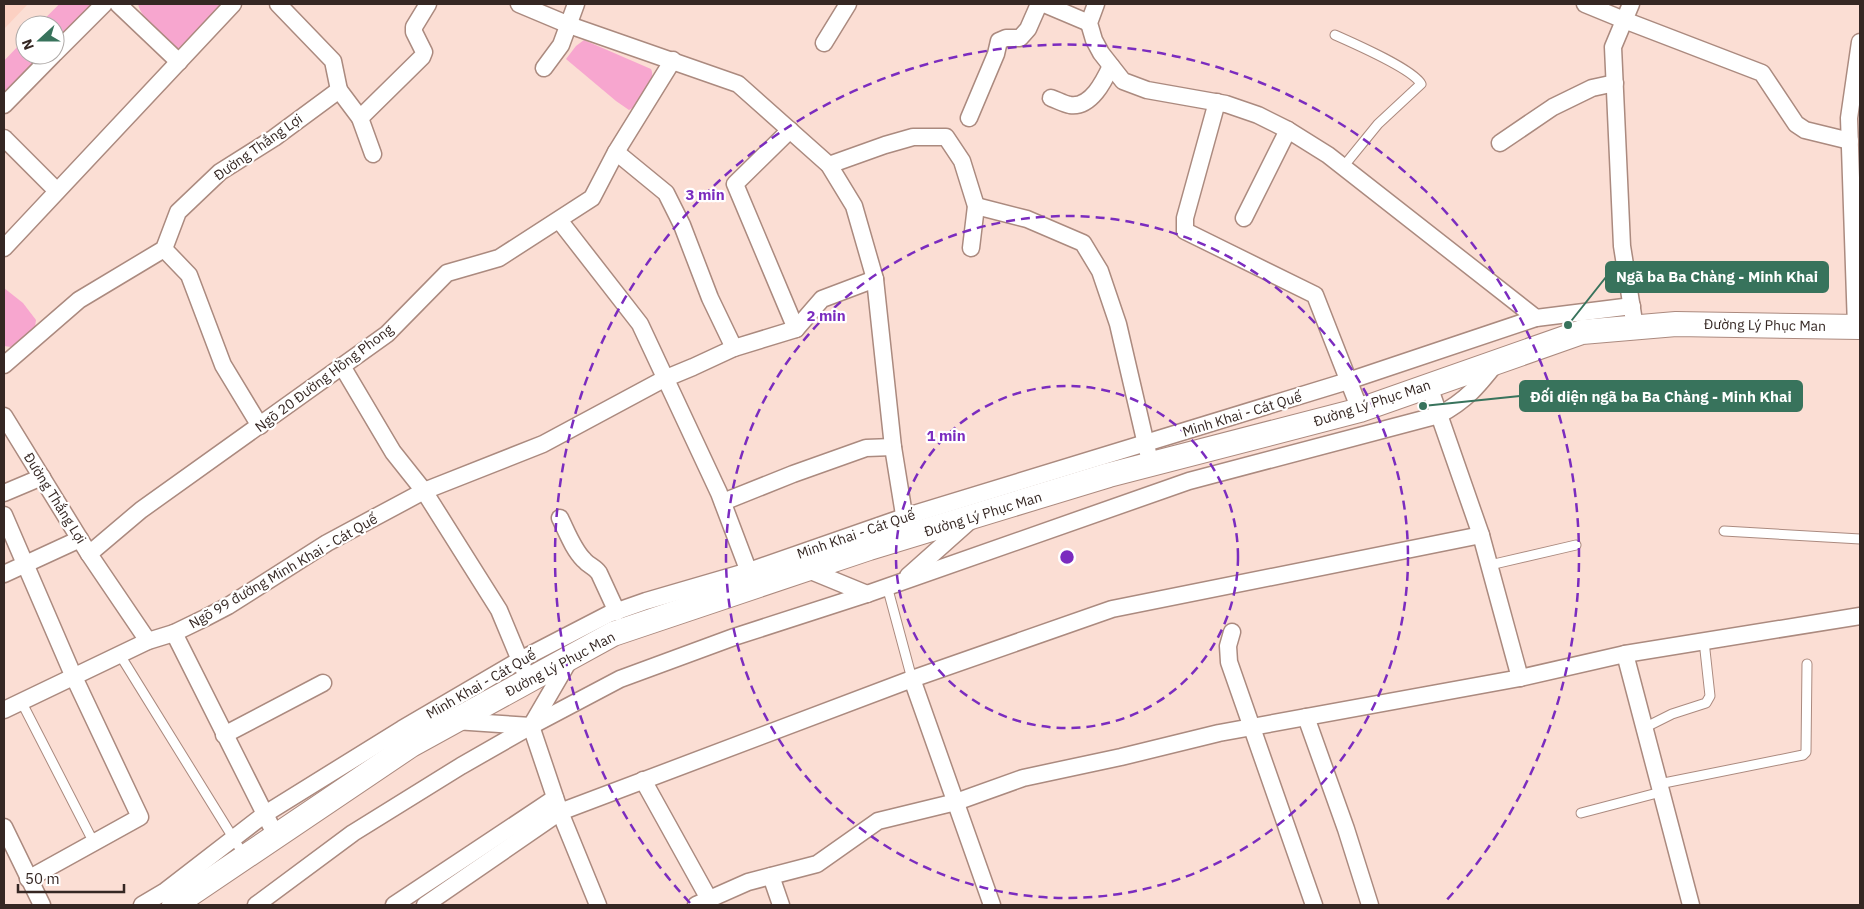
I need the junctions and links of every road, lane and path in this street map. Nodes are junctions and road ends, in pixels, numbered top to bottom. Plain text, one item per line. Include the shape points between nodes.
1 (104, 4) edge
2 (118, 4) edge
3 (233, 4) edge
4 (278, 4) edge
5 (428, 4) edge
6 (518, 4) edge
7 (576, 4) edge
8 (848, 4) edge
9 (1039, 4) edge
10 (1044, 4) edge
11 (1096, 4) edge
12 (1586, 4) edge
13 (1631, 4) edge
14 (1624, 20) junction
15 (1089, 23) junction
16 (569, 25) junction
17 (1336, 35) dead end
18 (1860, 42) edge
19 (65, 43) edge
20 (824, 43) dead end
21 (673, 60) junction
22 (179, 62) junction
23 (43, 65) edge
24 (1111, 66) junction
25 (544, 68) dead end
26 (1615, 83) junction
27 (338, 90) junction
28 (1051, 98) dead end
29 (1217, 102) junction
30 (4, 104) edge
31 (360, 118) junction
32 (969, 118) dead end
33 (790, 130) junction
34 (1288, 130) junction
35 (4, 138) edge
36 (1850, 141) junction
37 (1500, 144) dead end
38 (616, 152) junction
39 (373, 154) dead end
40 (829, 165) junction
41 (1343, 167) junction
42 (58, 191) junction
43 (976, 206) junction
44 (1244, 218) dead end
45 (559, 220) junction
46 (4, 248) edge
47 (971, 248) dead end
48 (164, 249) junction
49 (875, 279) junction
50 (1633, 317) junction
51 (1536, 318) junction
52 (1858, 327) edge
53 (796, 329) junction
54 (734, 348) junction
55 (1497, 362) junction
56 (4, 365) edge
57 (342, 366) junction
58 (664, 379) junction
59 (1348, 381) junction
60 (1429, 386) junction
61 (1360, 410) junction
62 (1440, 415) junction
63 (4, 416) edge
64 (260, 426) junction
65 (893, 447) junction
66 (1148, 453) junction
67 (42, 477) junction
68 (424, 491) junction
69 (4, 493) edge
70 (723, 502) junction
71 (4, 515) edge
72 (976, 516) junction
73 (560, 518) dead end
74 (906, 527) junction
75 (1724, 531) dead end
76 (1481, 535) junction
77 (80, 539) junction
78 (1860, 539) edge
79 (1576, 545) dead end
80 (90, 554) junction
81 (25, 564) junction
82 (1490, 565) junction
83 (806, 569) junction
84 (4, 574) edge
85 (752, 579) junction
86 (903, 581) junction
87 (887, 586) junction
88 (867, 594) junction
89 (617, 612) junction
90 (1860, 616) edge
91 (1232, 632) dead end
92 (174, 633) junction
93 (148, 640) junction
94 (1704, 641) junction
95 (1625, 654) junction
96 (120, 655) junction
97 (572, 656) junction
98 (1807, 664) dead end
99 (525, 670) junction
100 (73, 675) junction
101 (1520, 678) junction
102 (912, 679) junction
103 (323, 683) dead end
104 (21, 701) junction
105 (4, 710) edge
106 (1306, 718) junction
107 (455, 721) junction
108 (531, 726) junction
109 (1252, 727) junction
110 (1644, 728) junction
111 (224, 735) junction
112 (644, 780) junction
113 (1660, 788) junction
114 (956, 802) junction
115 (557, 805) junction
116 (1581, 813) dead end
117 (265, 814) junction
118 (4, 827) edge
119 (276, 836) junction
120 (94, 843) junction
121 (240, 847) junction
122 (771, 876) junction
123 (28, 879) junction
124 (702, 902) edge
125 (42, 905) edge
126 (142, 905) edge
127 (174, 905) edge
128 (256, 905) edge
129 (394, 905) edge
130 (425, 905) edge
131 (598, 905) edge
132 (781, 905) edge
133 (992, 905) edge
134 (1314, 905) edge
135 (1370, 905) edge
136 (1691, 905) edge

1 - 19 street
2 - 22 street
3 - 22 street
4 - 27 street via 333,62
5 - 31 street via 414,27 424,52 422,57
6 - 16 street
7 - 16 street
8 - 20 street
9 - 32 street via 1028,29 1020,38 999,41
10 - 15 street
11 - 15 street
12 - 14 street
13 - 14 street
14 - 26 street via 1613,47
14 - 36 street via 1762,72 1796,124 1805,130
15 - 24 street via 1101,53
16 - 21 street
16 - 25 street via 561,45
17 - 41 lane via 1392,63 1421,84 1378,124
18 - 36 street via 1849,118
21 - 33 street via 738,84
21 - 38 street, Ngõ 20 Đường Hồng Phong
22 - 42 street
23 - 30 street
24 - 28 street via 1102,86 1086,101 1072,106
24 - 29 street via 1123,81 1147,90
26 - 37 street via 1592,88 1553,107
26 - 50 street via 1622,246
27 - 31 street
27 - 48 street, Đường Thắng Lợi via 274,138 220,172 178,212
29 - 34 street via 1258,115
29 - 59 street via 1185,218 1185,231 1315,296
31 - 39 street
33 - 40 street
33 - 53 street via 735,184
34 - 41 street
34 - 44 street
35 - 42 street
36 - 52 street
38 - 45 street, Ngõ 20 Đường Hồng Phong via 592,198
38 - 54 street via 666,193
40 - 43 street via 885,144 946,136 962,161
40 - 49 street via 854,206
41 - 51 street
42 - 46 street
43 - 47 street
43 - 66 street via 1028,219 1083,243 1100,271 1118,324
45 - 57 street, Ngõ 20 Đường Hồng Phong via 500,258 447,273 387,334
45 - 58 street via 640,324
48 - 56 street via 79,300
48 - 64 street via 189,275 223,365
49 - 53 street via 822,299
49 - 65 street
50 - 51 street, Minh Khai - Cát Quế
50 - 52 main road, Đường Lý Phục Man via 1676,324
50 - 55 main road, Đường Lý Phục Man
51 - 59 street, Minh Khai - Cát Quế
53 - 54 street, Ngõ 99 đường Minh Khai - Cát Quế
54 - 58 street, Ngõ 99 đường Minh Khai - Cát Quế
55 - 60 main road, Đường Lý Phục Man
55 - 62 street via 1459,404
57 - 64 street, Ngõ 20 Đường Hồng Phong
57 - 68 street via 393,452
58 - 68 street, Ngõ 99 đường Minh Khai - Cát Quế via 543,444
58 - 70 street
59 - 61 street
59 - 66 street, Minh Khai - Cát Quế
60 - 61 main road, Đường Lý Phục Man
60 - 62 street
61 - 66 main road, Đường Lý Phục Man
62 - 76 street
62 - 86 street via 1189,481
63 - 67 street, Đường Thắng Lợi
64 - 80 street, Ngõ 20 Đường Hồng Phong via 141,510
65 - 70 street via 866,448
65 - 74 street
66 - 72 main road, Đường Lý Phục Man via 1110,475
66 - 74 street, Minh Khai - Cát Quế
67 - 69 street
67 - 77 street, Đường Thắng Lợi
68 - 92 street, Ngõ 99 đường Minh Khai - Cát Quế via 327,543 228,606
68 - 99 street via 499,610
70 - 85 street
71 - 81 street
72 - 74 main road, Đường Lý Phục Man
72 - 86 street
73 - 89 street via 577,552 596,568
74 - 83 main road, Đường Lý Phục Man
74 - 85 street, Minh Khai - Cát Quế
75 - 78 lane
76 - 82 street
76 - 102 street via 1112,609
77 - 80 street, Đường Thắng Lợi
77 - 81 street
79 - 82 lane
80 - 93 street
81 - 84 street
81 - 100 street
82 - 101 street
83 - 85 main road, Đường Lý Phục Man
83 - 88 street
85 - 89 street, Minh Khai - Cát Quế via 646,601
85 - 97 main road, Đường Lý Phục Man via 613,634
86 - 87 street
87 - 88 street
87 - 102 lane
88 - 108 street via 734,637 620,679
89 - 99 street, Minh Khai - Cát Quế
90 - 94 street
91 - 109 street via 1228,646 1229,662
92 - 93 street, Ngõ 99 đường Minh Khai - Cát Quế
92 - 111 street
93 - 96 street, Ngõ 99 đường Minh Khai - Cát Quế
94 - 95 street
94 - 110 lane via 1710,696 1706,703 1672,714
95 - 101 street
95 - 110 street
96 - 100 street, Ngõ 99 đường Minh Khai - Cát Quế
96 - 121 lane
97 - 99 main road, Đường Lý Phục Man
97 - 108 street
98 - 113 lane via 1806,752 1803,755
99 - 107 main road, Đường Lý Phục Man
99 - 117 street, Minh Khai - Cát Quế via 402,728
100 - 104 street, Ngõ 99 đường Minh Khai - Cát Quế
100 - 120 street via 140,817
101 - 106 street
102 - 112 street
102 - 114 street
103 - 111 street
104 - 105 street, Ngõ 99 đường Minh Khai - Cát Quế
104 - 120 lane
106 - 109 street
106 - 135 street
107 - 108 street
107 - 119 main road, Đường Lý Phục Man via 411,746
108 - 115 street
108 - 128 street via 353,833
109 - 114 street via 1023,778
109 - 134 street
110 - 113 street
111 - 117 street
112 - 115 street
112 - 124 street
113 - 116 lane
113 - 136 street
114 - 122 street via 878,821 817,864
114 - 133 street
115 - 129 street
115 - 130 street
115 - 131 street
117 - 119 street
117 - 121 street, Minh Khai - Cát Quế
118 - 123 street
119 - 121 main road, Đường Lý Phục Man
120 - 123 street
121 - 126 street, Minh Khai - Cát Quế via 183,877
121 - 127 main road, Đường Lý Phục Man
122 - 124 street
122 - 132 street
123 - 125 street

